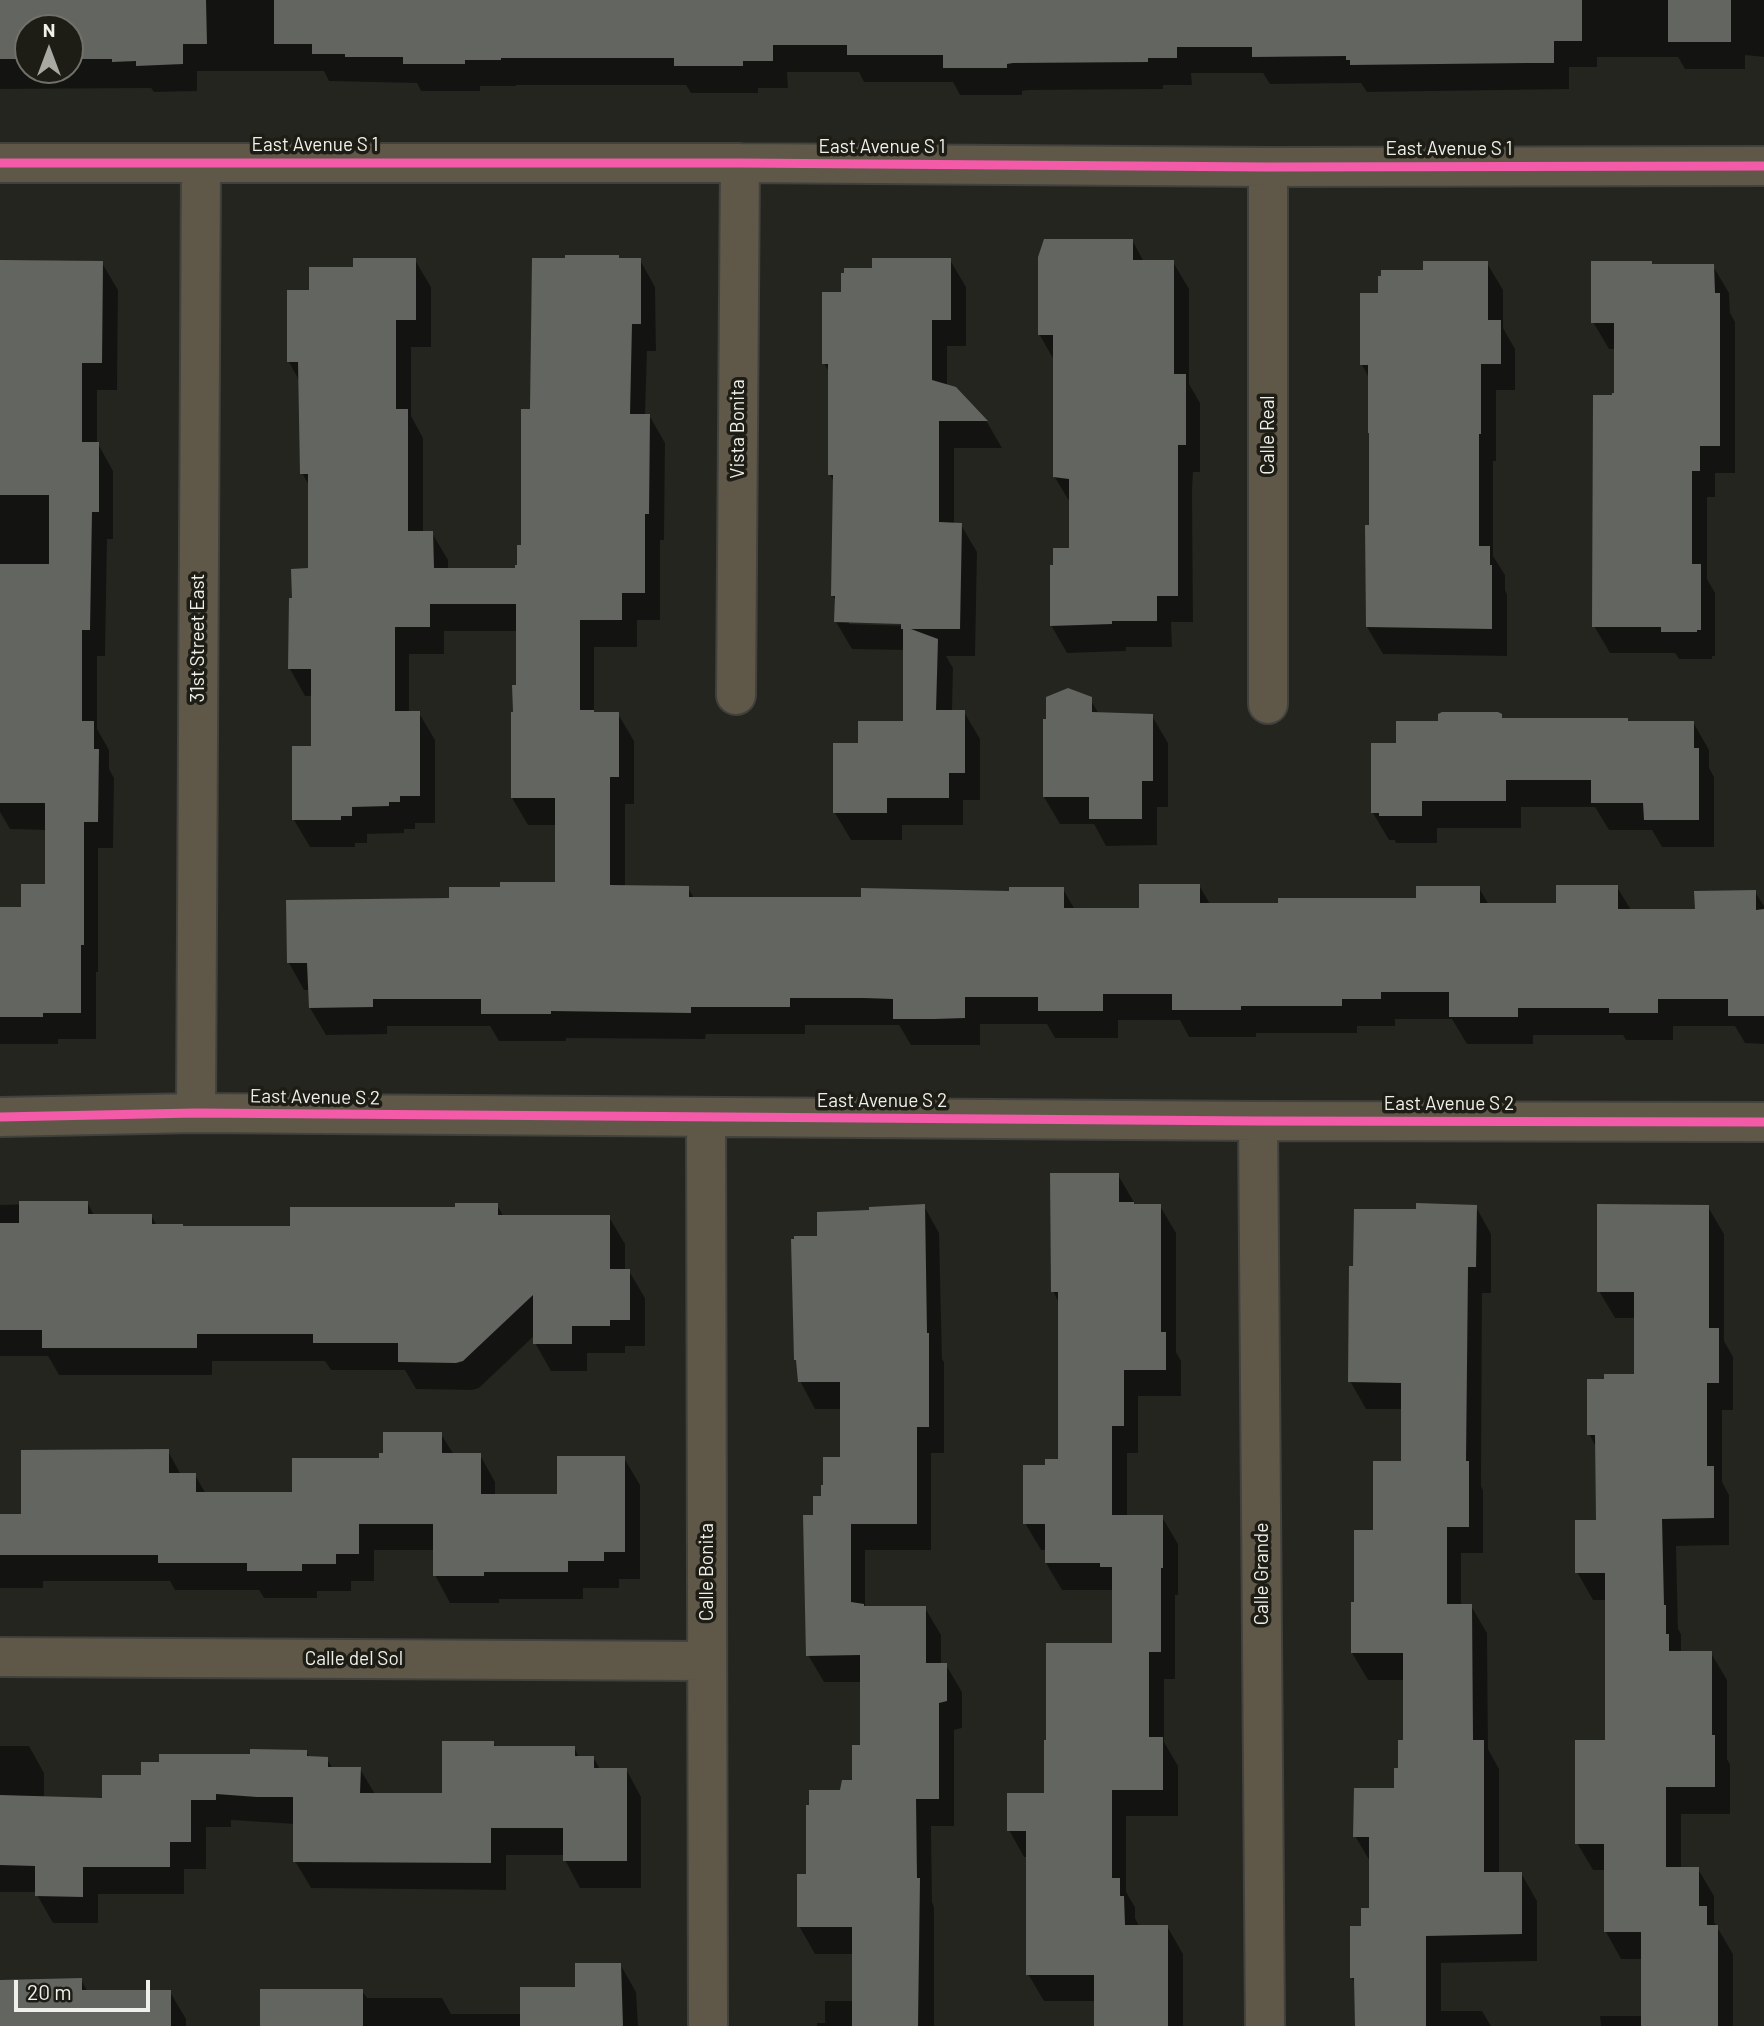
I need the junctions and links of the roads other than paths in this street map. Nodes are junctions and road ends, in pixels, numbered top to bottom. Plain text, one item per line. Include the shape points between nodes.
1 (0, 163) edge
2 (201, 163) junction
3 (740, 163) junction
4 (1764, 166) edge
5 (1268, 167) junction
6 (736, 695) dead end
7 (1268, 704) dead end
8 (196, 1114) junction
9 (0, 1117) edge
10 (706, 1118) junction
11 (1258, 1121) junction
12 (1764, 1122) edge
13 (0, 1657) edge
14 (707, 1661) junction
15 (708, 2026) edge
16 (1265, 2026) edge

1 - 2 street, East Avenue S 1
2 - 3 street, East Avenue S 1
2 - 8 street, 31st Street East
3 - 5 street, East Avenue S 1
3 - 6 street, Vista Bonita
4 - 5 street, East Avenue S 1
5 - 7 street, Calle Real
8 - 9 street, East Avenue S 2
8 - 10 street, East Avenue S 2
10 - 11 street, East Avenue S 2
10 - 14 street, Calle Bonita
11 - 12 street, East Avenue S 2
11 - 16 street, Calle Grande
13 - 14 street, Calle del Sol
14 - 15 street, Calle Bonita

